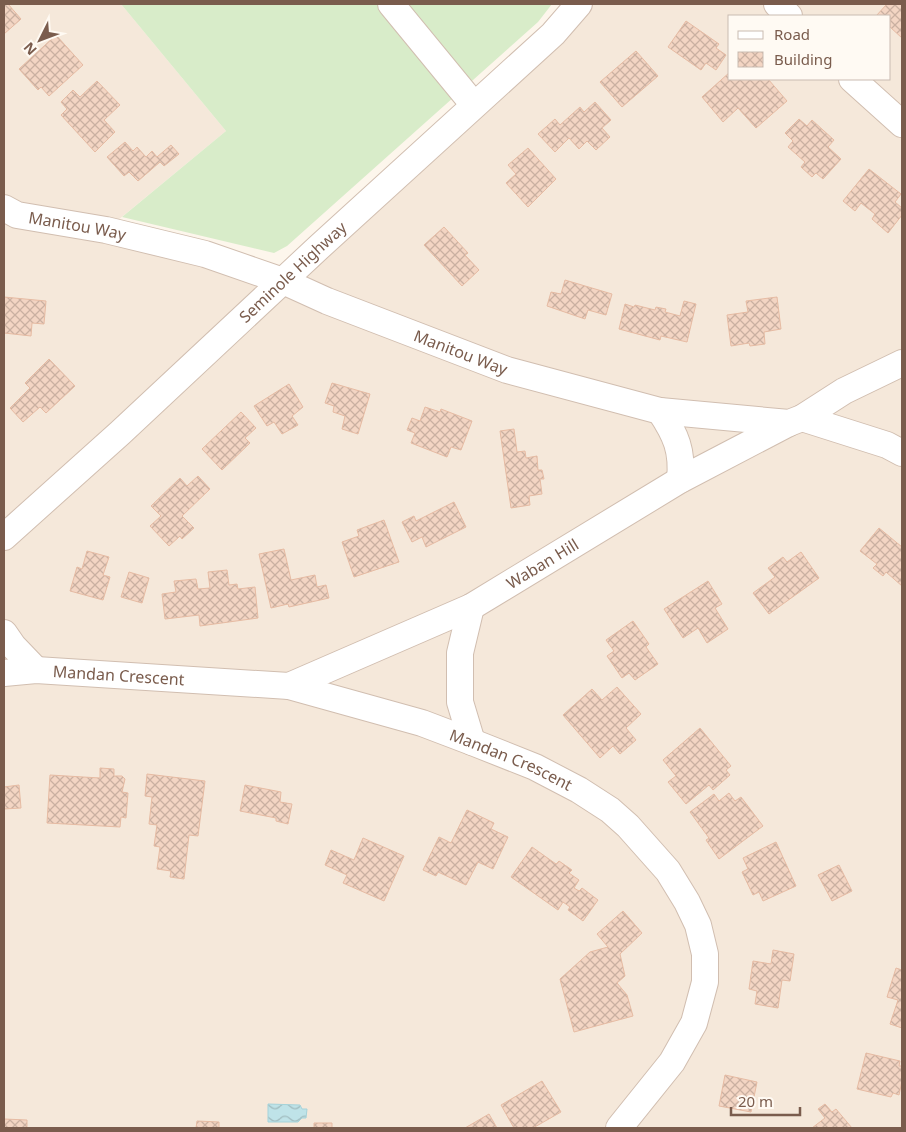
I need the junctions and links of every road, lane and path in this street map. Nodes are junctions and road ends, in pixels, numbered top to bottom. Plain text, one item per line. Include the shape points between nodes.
1 (391, 4) edge
2 (777, 4) edge
3 (579, 5) edge
4 (788, 15) edge
5 (853, 80) edge
6 (474, 106) junction
7 (902, 124) edge
8 (7, 211) edge
9 (283, 281) junction
10 (902, 363) edge
11 (660, 411) junction
12 (795, 421) junction
13 (902, 453) edge
14 (680, 480) junction
15 (4, 537) edge
16 (471, 607) junction
17 (4, 633) edge
18 (36, 670) junction
19 (4, 673) edge
20 (289, 686) junction
21 (472, 742) junction
22 (619, 1128) edge

1 - 6 street
2 - 4 street
3 - 6 street, Seminole Highway via 553,34
5 - 7 street
6 - 9 street, Seminole Highway
8 - 9 street, Manitou Way via 205,254
9 - 11 street, Manitou Way via 507,370
9 - 15 street, Seminole Highway
10 - 12 street via 844,391
11 - 12 street, Manitou Way
11 - 14 street via 678,444 682,462
12 - 13 street via 887,445
12 - 14 street, Waban Hill
14 - 16 street, Waban Hill
16 - 20 street, Waban Hill
16 - 21 street via 460,653 460,702
17 - 18 street, Mandan Crescent
18 - 19 street, Mandan Crescent
18 - 20 street, Mandan Crescent
20 - 21 street, Mandan Crescent via 422,723
21 - 22 street, Mandan Crescent via 535,768 610,810 668,871 698,925 705,954 705,982 694,1023 672,1062

